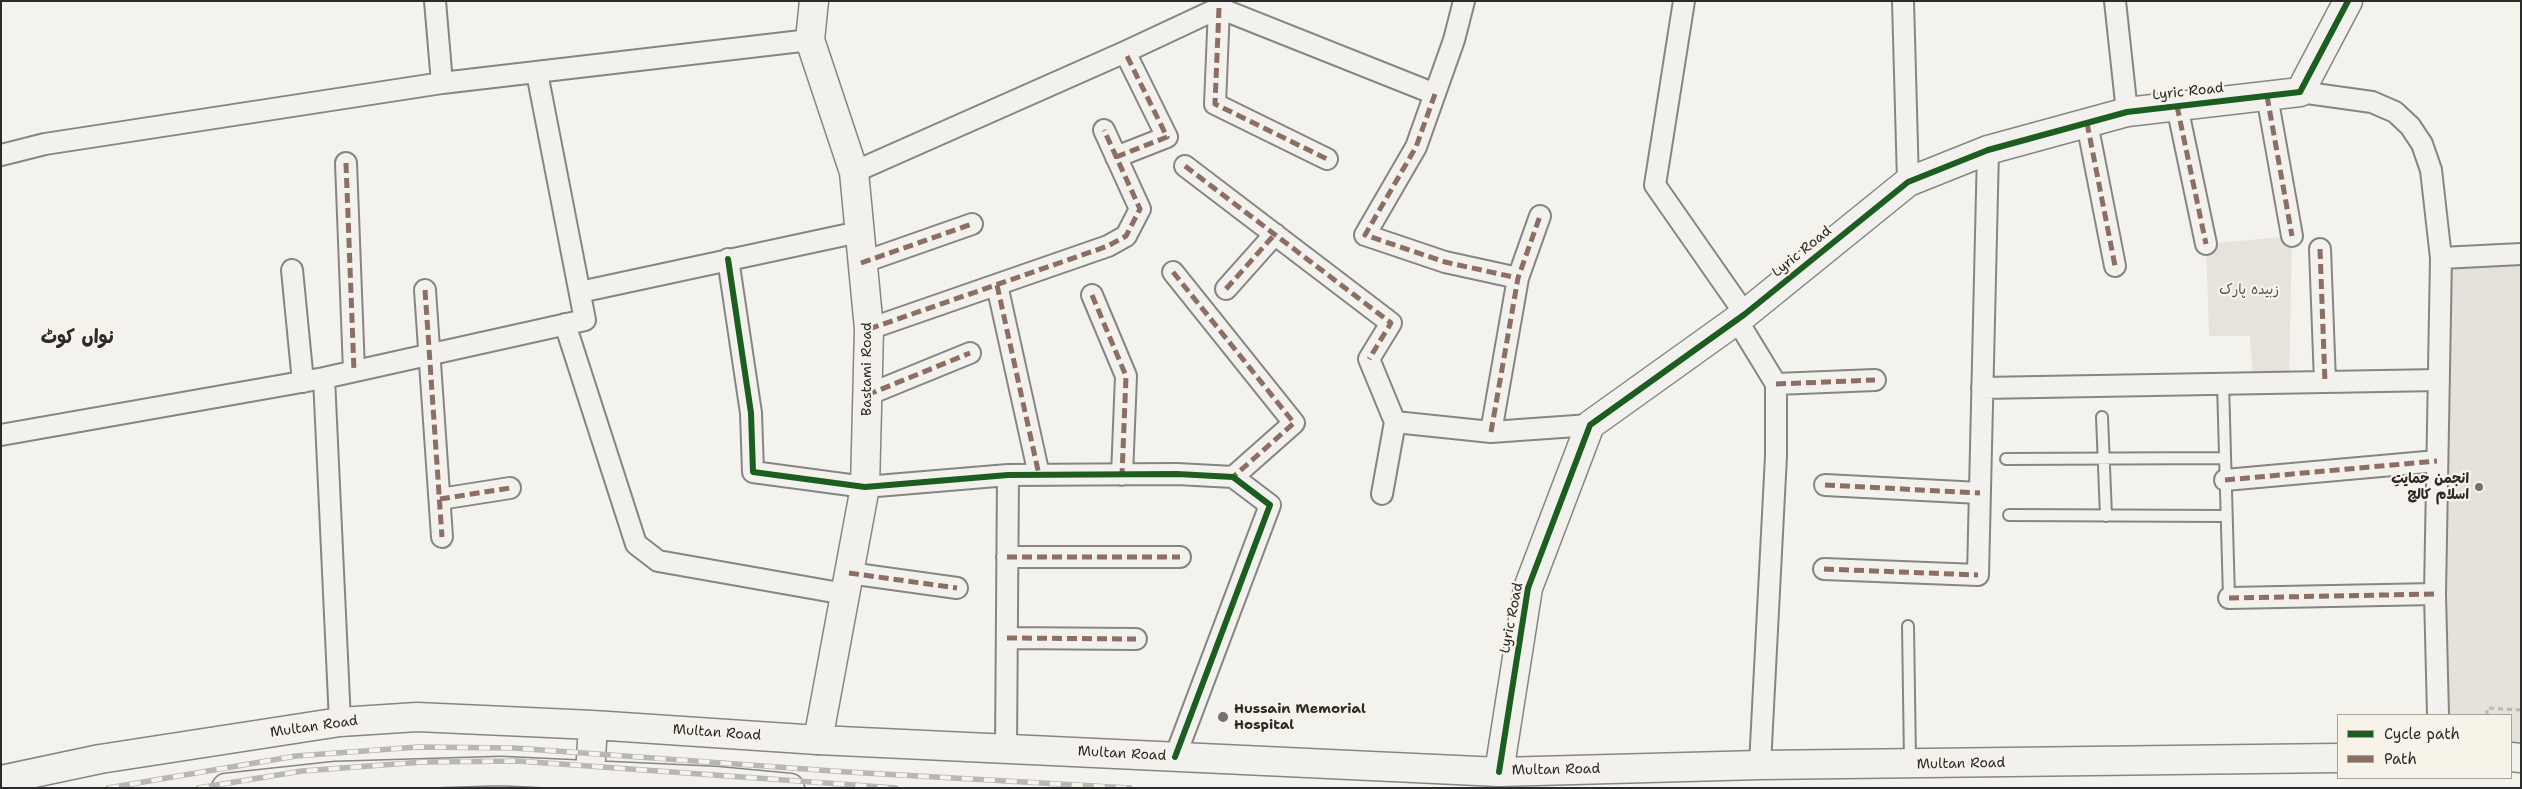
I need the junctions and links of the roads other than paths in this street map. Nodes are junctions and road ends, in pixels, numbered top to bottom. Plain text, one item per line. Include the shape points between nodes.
1 (435, 1) edge
2 (814, 1) edge
3 (1464, 1) edge
4 (1684, 1) edge
5 (1903, 1) edge
6 (2115, 1) edge
7 (2348, 1) edge
8 (1219, 8) junction
9 (810, 40) junction
10 (1125, 52) junction
11 (537, 73) junction
12 (442, 83) junction
13 (2300, 92) junction
14 (1435, 94) junction
15 (2267, 96) junction
16 (2177, 106) junction
17 (2127, 112) junction
18 (2087, 123) junction
19 (1104, 130) dead end
20 (1988, 150) junction
21 (1, 155) edge
22 (1116, 157) junction
23 (1327, 159) dead end
24 (346, 162) dead end
25 (1185, 166) dead end
26 (854, 172) junction
27 (1908, 182) junction
28 (1540, 216) dead end
29 (972, 224) dead end
30 (859, 232) junction
31 (1275, 234) junction
32 (2292, 236) dead end
33 (2206, 244) dead end
34 (2320, 249) dead end
35 (2521, 254) edge
36 (2441, 258) junction
37 (728, 259) junction
38 (861, 263) junction
39 (2115, 266) dead end
40 (292, 270) dead end
41 (1173, 272) dead end
42 (1518, 278) junction
43 (997, 284) junction
44 (1226, 289) dead end
45 (425, 290) dead end
46 (580, 292) junction
47 (1092, 295) dead end
48 (1741, 317) junction
49 (565, 324) junction
50 (869, 329) junction
51 (970, 353) dead end
52 (431, 354) junction
53 (354, 371) junction
54 (324, 378) junction
55 (1875, 380) dead end
56 (2439, 380) junction
57 (303, 382) junction
58 (2325, 382) junction
59 (1776, 384) junction
60 (2223, 384) junction
61 (1982, 388) junction
62 (867, 395) junction
63 (2102, 417) dead end
64 (1395, 422) junction
65 (1590, 425) junction
66 (1491, 432) junction
67 (1, 435) edge
68 (2104, 458) junction
69 (2225, 458) junction
70 (2006, 459) dead end
71 (2437, 462) junction
72 (1008, 475) junction
73 (1039, 475) junction
74 (1122, 475) junction
75 (1233, 478) junction
76 (2226, 480) junction
77 (1825, 486) dead end
78 (865, 487) junction
79 (510, 488) dead end
80 (1980, 493) junction
81 (1382, 494) dead end
82 (440, 499) junction
83 (2009, 515) dead end
84 (2106, 516) junction
85 (2226, 516) junction
86 (442, 537) dead end
87 (1007, 557) junction
88 (1180, 557) dead end
89 (1824, 570) dead end
90 (847, 584) junction
91 (957, 588) dead end
92 (2435, 594) junction
93 (2229, 598) joint
94 (1908, 626) dead end
95 (1007, 638) junction
96 (1136, 639) dead end
97 (2438, 714) edge
98 (340, 722) junction
99 (593, 725) junction
100 (818, 740) junction
101 (1006, 749) junction
102 (1175, 757) junction
103 (2337, 758) edge
104 (1760, 765) junction
105 (1910, 765) junction
106 (1499, 772) junction
107 (590, 775) junction
108 (1, 780) edge
109 (226, 788) edge
110 (790, 788) edge

1 - 12 street
2 - 9 main road, Bastami Road
3 - 14 street
4 - 48 street via 1655,185
5 - 27 street
6 - 17 street
7 - 13 main road
8 - 10 street
8 - 14 street
8 - 23 street via 1215,104
9 - 11 street
9 - 26 main road, Bastami Road
10 - 22 street via 1167,137
10 - 26 street
11 - 12 street
11 - 46 street
12 - 21 street via 45,144
13 - 15 main road, Lyric Road
13 - 36 street via 2372,102 2395,112 2410,126 2422,144 2431,170
14 - 42 street via 1416,147 1365,235 1445,262
15 - 16 main road, Lyric Road
15 - 32 street
16 - 17 main road, Lyric Road
16 - 33 street
17 - 18 main road, Lyric Road
18 - 20 main road, Lyric Road
18 - 39 street
19 - 22 street
20 - 27 main road, Lyric Road
20 - 61 street
22 - 43 street via 1140,208 1126,236 1108,246
24 - 53 street
25 - 31 street
26 - 30 main road, Bastami Road
27 - 48 main road, Lyric Road
28 - 42 street
29 - 38 street
30 - 37 street
30 - 38 main road, Bastami Road
31 - 44 street
31 - 64 street via 1391,323 1369,359
34 - 58 street
35 - 36 street
36 - 56 street
37 - 46 street
37 - 78 street via 751,414 753,472
38 - 50 main road, Bastami Road
40 - 57 street
41 - 75 street via 1294,423
42 - 66 street
43 - 50 street
43 - 73 street
45 - 52 street
46 - 49 street via 585,320
47 - 74 street via 1126,376
48 - 59 street
48 - 65 main road, Lyric Road
49 - 52 street
49 - 90 street via 636,544 658,561
50 - 62 main road, Bastami Road
51 - 62 street
52 - 53 street
52 - 82 street
53 - 54 street
54 - 57 street
54 - 98 street
55 - 59 street
56 - 58 street
56 - 71 street
57 - 67 street
58 - 60 street
59 - 104 street via 1776,456
60 - 61 street
60 - 69 lane
61 - 80 street
62 - 78 main road, Bastami Road
63 - 68 lane
64 - 66 street
64 - 81 street
65 - 66 street
65 - 106 main road, Lyric Road via 1528,588
68 - 69 lane
68 - 70 lane
68 - 84 lane
69 - 76 lane
71 - 76 street
71 - 92 street
72 - 73 street
72 - 78 street
72 - 87 street
73 - 74 street
74 - 75 street
75 - 102 street via 1270,505
76 - 85 lane
77 - 80 street
78 - 90 main road, Bastami Road
79 - 82 street
80 - 89 street via 1978,575
82 - 86 street
83 - 84 lane
84 - 85 lane
85 - 93 lane
87 - 88 street
87 - 95 street
90 - 91 street
90 - 100 main road, Bastami Road
92 - 93 street
92 - 97 street
94 - 105 lane
95 - 96 street
95 - 101 street
98 - 99 main road, Multan Road via 417,717
98 - 108 main road, Multan Road via 100,759
99 - 100 main road, Multan Road
99 - 107 main road
100 - 101 main road, Multan Road
101 - 102 main road, Multan Road
102 - 106 main road, Multan Road
103 - 105 main road, Multan Road
104 - 105 main road, Multan Road
104 - 106 main road, Multan Road
107 - 109 main road via 426,772 336,776
107 - 110 main road

